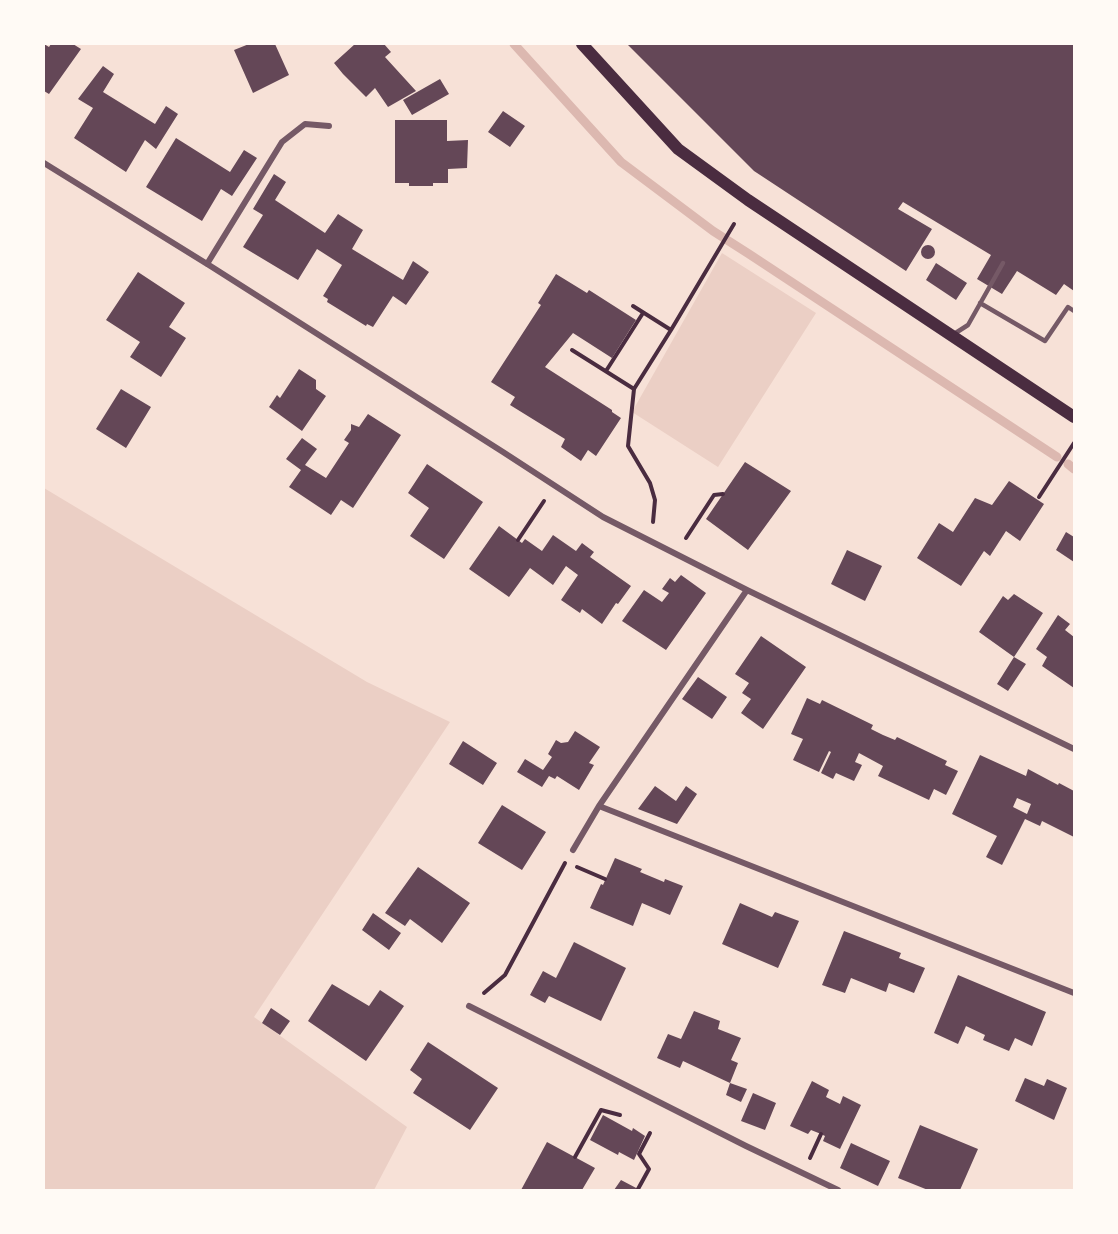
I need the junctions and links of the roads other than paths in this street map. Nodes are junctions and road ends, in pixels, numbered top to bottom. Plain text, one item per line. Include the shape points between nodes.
1 (582, 44) edge
2 (329, 126) dead end
3 (44, 163) edge
4 (1004, 262) dead end
5 (207, 264) junction
6 (980, 303) junction
7 (1074, 311) edge
8 (951, 335) junction
9 (1074, 417) edge
10 (747, 590) junction
11 (1074, 749) edge
12 (599, 806) junction
13 (573, 849) road end
14 (1074, 993) edge
15 (469, 1006) road end
16 (838, 1191) edge

1 - 8 main road via 678,149
2 - 5 street via 305,124 282,142
3 - 5 street
4 - 6 lane
5 - 10 street via 603,517
6 - 7 lane via 1045,341 1068,307
6 - 8 lane via 968,325
8 - 9 main road
10 - 11 street
10 - 12 street
12 - 13 street
12 - 14 street
15 - 16 street

